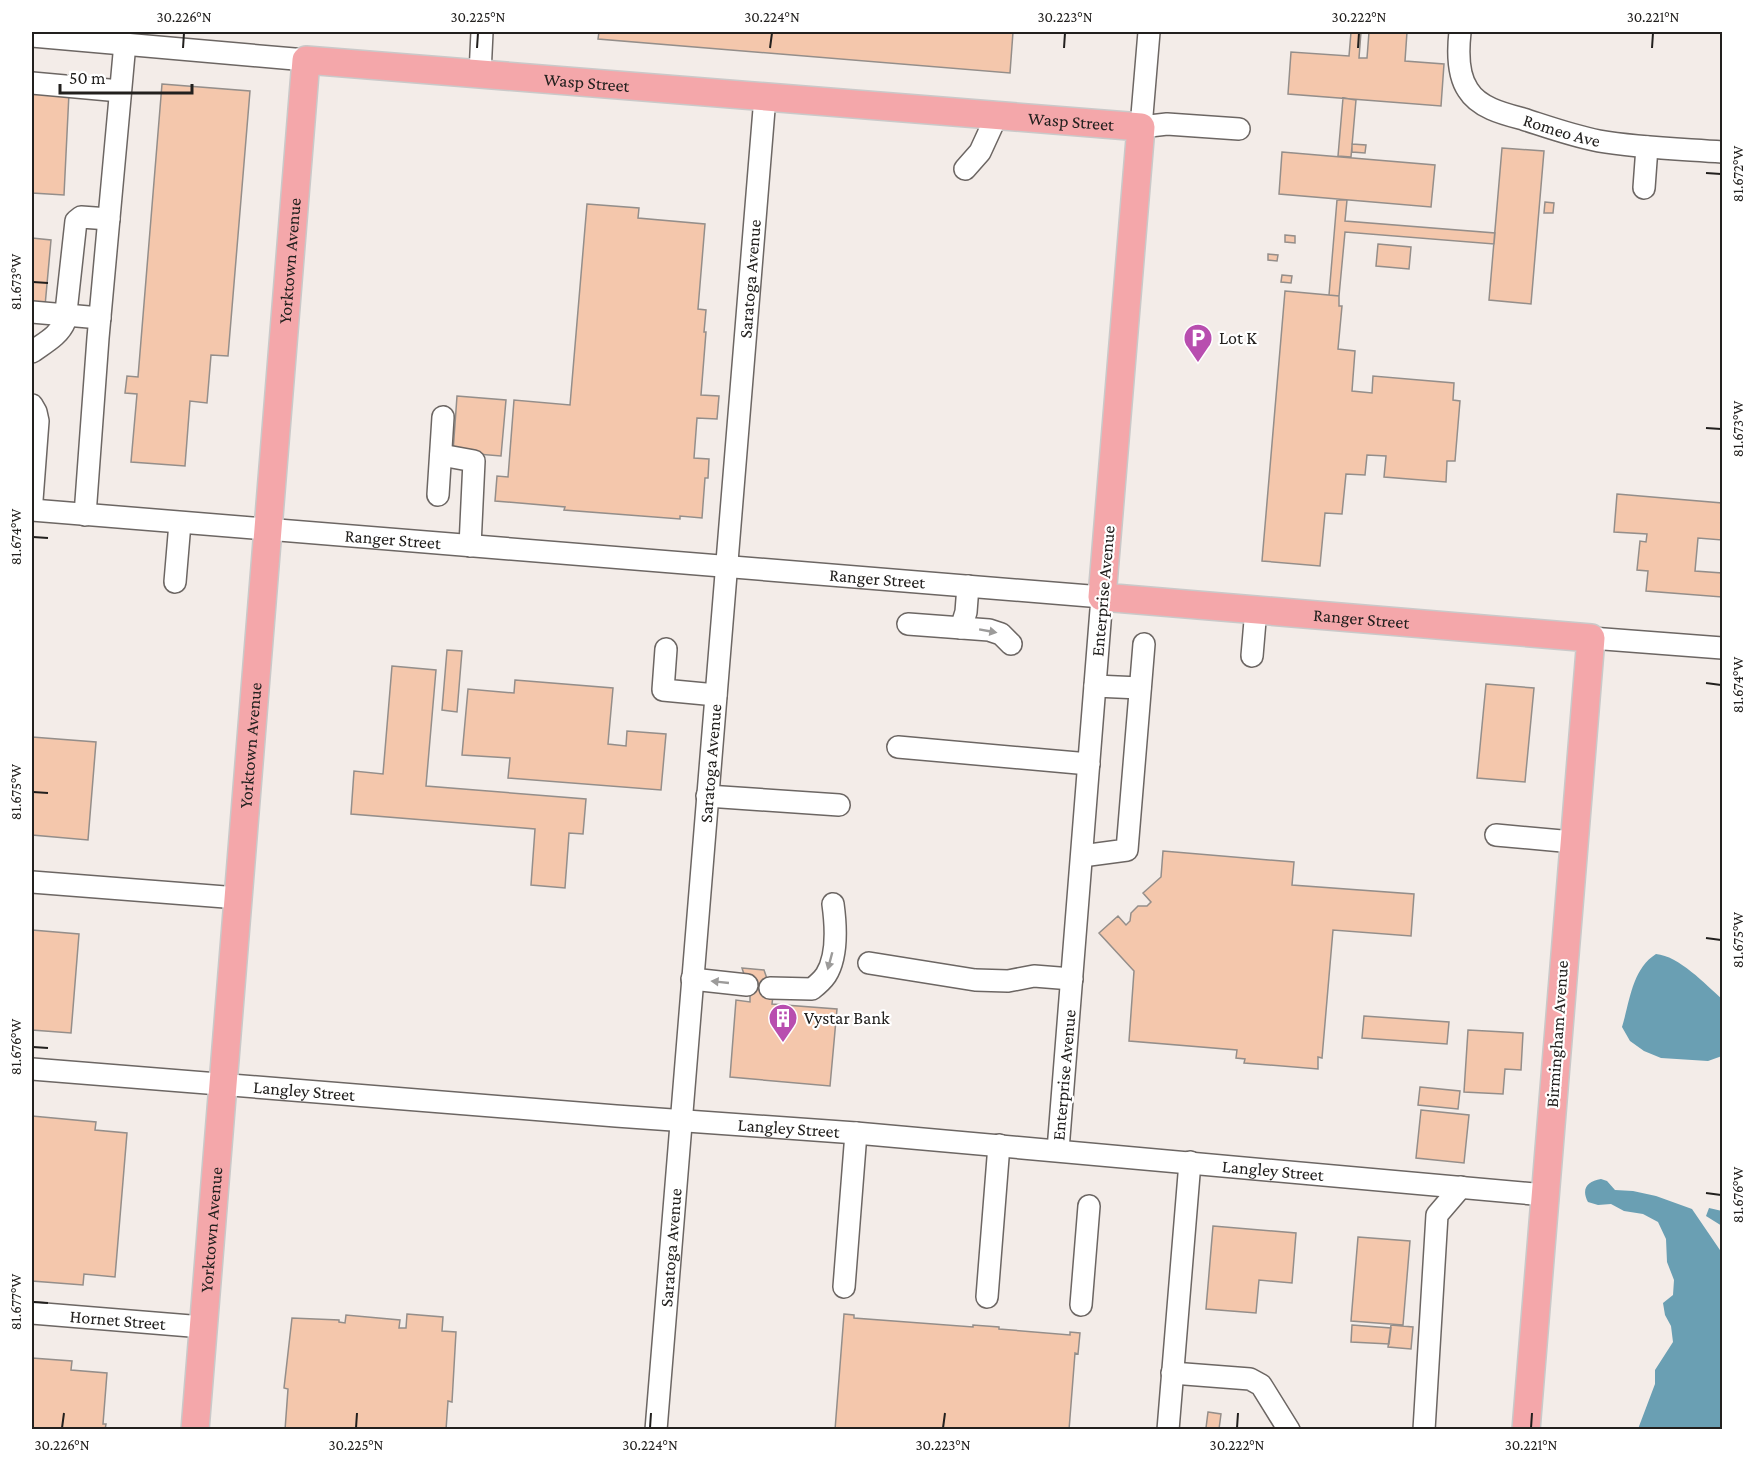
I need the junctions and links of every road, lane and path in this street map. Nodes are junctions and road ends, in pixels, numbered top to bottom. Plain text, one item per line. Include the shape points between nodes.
1 (482, 32) edge
2 (1149, 32) edge
3 (1460, 32) edge
4 (32, 36) edge
5 (125, 43) junction
6 (306, 60) junction
7 (480, 74) junction
8 (32, 83) edge
9 (120, 91) junction
10 (765, 97) junction
11 (997, 115) junction
12 (1141, 127) junction
13 (1239, 129) dead end
14 (1647, 147) junction
15 (1722, 152) edge
16 (965, 169) dead end
17 (1644, 188) dead end
18 (109, 219) junction
19 (32, 312) edge
20 (66, 315) junction
21 (100, 318) junction
22 (32, 352) edge
23 (34, 416) edge
24 (443, 417) dead end
25 (441, 456) junction
26 (438, 495) dead end
27 (32, 500) edge
28 (32, 510) edge
29 (85, 515) junction
30 (180, 523) junction
31 (267, 530) junction
32 (470, 546) junction
33 (726, 567) junction
34 (175, 582) dead end
35 (968, 586) junction
36 (1102, 597) junction
37 (1256, 609) junction
38 (908, 624) dead end
39 (961, 628) junction
40 (1591, 638) junction
41 (1011, 644) dead end
42 (1144, 644) dead end
43 (1722, 648) edge
44 (666, 649) dead end
45 (1252, 656) dead end
46 (1095, 686) junction
47 (1140, 688) junction
48 (716, 695) junction
49 (898, 747) dead end
50 (1089, 764) junction
51 (707, 796) junction
52 (839, 805) dead end
53 (1496, 835) dead end
54 (1573, 842) junction
55 (1082, 856) junction
56 (32, 882) edge
57 (238, 898) junction
58 (833, 904) dead end
59 (869, 963) dead end
60 (692, 979) junction
61 (1072, 979) junction
62 (747, 985) dead end
63 (770, 988) dead end
64 (32, 1069) edge
65 (222, 1084) junction
66 (681, 1119) junction
67 (856, 1133) junction
68 (999, 1145) junction
69 (1058, 1150) junction
70 (1190, 1162) junction
71 (1461, 1187) junction
72 (1545, 1195) junction
73 (1089, 1206) dead end
74 (844, 1287) dead end
75 (987, 1297) dead end
76 (1081, 1305) dead end
77 (32, 1313) edge
78 (203, 1327) junction
79 (1172, 1373) junction
80 (195, 1430) edge
81 (656, 1430) edge
82 (1168, 1430) edge
83 (1289, 1430) edge
84 (1424, 1430) edge
85 (1526, 1430) edge

1 - 7 street
2 - 12 street, Enterprise Avenue
3 - 14 street, Romeo Ave via 1461,72 1468,90 1479,102 1498,112 1598,141
4 - 5 street, Wasp Street
5 - 6 street, Wasp Street
5 - 9 street
6 - 7 main road, Wasp Street
6 - 31 main road, Yorktown Avenue
7 - 10 main road, Wasp Street
8 - 9 street
9 - 18 street
10 - 11 main road, Wasp Street
10 - 33 street, Saratoga Avenue
11 - 12 main road, Wasp Street
11 - 16 street via 980,152
12 - 13 street via 1167,124
12 - 36 main road, Enterprise Avenue
14 - 15 street, Romeo Ave
14 - 17 street
18 - 20 street via 81,217 76,221
18 - 21 street
19 - 20 street
20 - 21 street
20 - 22 street via 62,329
21 - 29 street
23 - 27 street
24 - 25 street
25 - 26 street
25 - 32 street via 474,461
28 - 29 street, Ranger Street
29 - 30 street, Ranger Street
30 - 31 street, Ranger Street
30 - 34 street
31 - 32 street, Ranger Street
31 - 57 main road, Yorktown Avenue
32 - 33 street, Ranger Street
33 - 35 street, Ranger Street
33 - 48 street, Saratoga Avenue
35 - 36 street, Ranger Street
35 - 39 street
36 - 37 main road, Ranger Street
36 - 46 street, Enterprise Avenue
37 - 40 main road, Ranger Street
37 - 45 street
38 - 39 street
39 -> 41 street via 989,630 1001,634
40 - 43 street, Ranger Street
40 - 54 main road, Birmingham Avenue
42 - 47 street
44 - 48 street via 663,690
46 - 47 street
46 - 50 street, Enterprise Avenue
47 - 55 street via 1127,850
48 - 51 street, Saratoga Avenue
49 - 50 street
50 - 55 street, Enterprise Avenue
51 - 52 street
51 - 60 street, Saratoga Avenue
53 - 54 street
54 - 72 main road, Birmingham Avenue
55 - 61 street, Enterprise Avenue
56 - 57 street
57 - 65 main road, Yorktown Avenue
58 -> 63 street via 836,920 832,963 825,977 812,989
59 - 61 street via 975,980 1008,981 1034,976
62 -> 60 street
60 - 66 street, Saratoga Avenue
61 - 69 street, Enterprise Avenue
64 - 65 street, Langley Street
65 - 66 street, Langley Street
65 - 78 main road, Yorktown Avenue
66 - 67 street, Langley Street
66 - 81 street, Saratoga Avenue
67 - 68 street, Langley Street
67 - 74 street
68 - 69 street, Langley Street
68 - 75 street
69 - 70 street, Langley Street
70 - 71 street, Langley Street
70 - 79 street
71 - 72 street, Langley Street
71 - 84 street via 1437,1215
72 - 85 main road, Birmingham Avenue
73 - 76 street
77 - 78 street, Hornet Street
78 - 80 main road, Yorktown Avenue
79 - 82 street
79 - 83 street via 1261,1384

